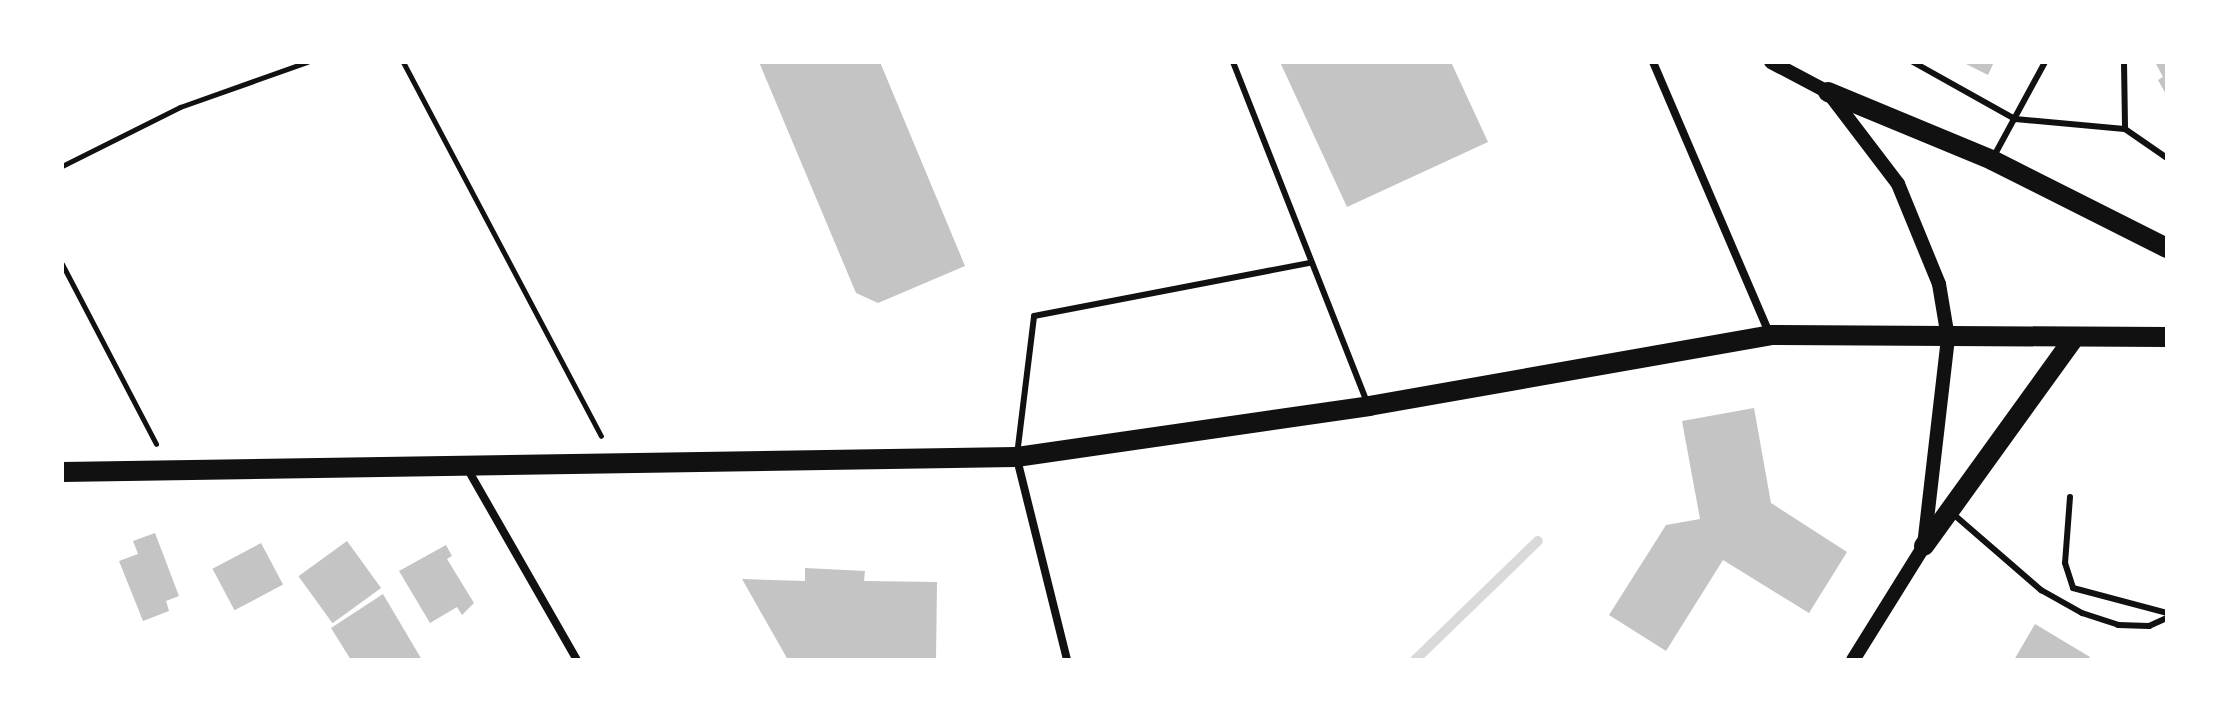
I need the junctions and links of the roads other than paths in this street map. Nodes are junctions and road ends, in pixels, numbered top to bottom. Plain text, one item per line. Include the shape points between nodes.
1 (1233, 62) edge
2 (1653, 62) edge
3 (1771, 62) edge
4 (1913, 62) edge
5 (2045, 62) edge
6 (2124, 62) edge
7 (1828, 92) junction
8 (2015, 119) junction
9 (2125, 129) junction
10 (2167, 158) edge
11 (1992, 160) junction
12 (2167, 248) edge
13 (1310, 263) junction
14 (1770, 335) junction
15 (2167, 337) edge
16 (1948, 338) junction
17 (2074, 338) junction
18 (1369, 406) junction
19 (1016, 457) junction
20 (467, 467) junction
21 (62, 472) edge
22 (2070, 497) dead end
23 (1949, 510) junction
24 (1924, 546) junction
25 (2167, 615) edge
26 (577, 660) edge
27 (1067, 660) edge
28 (1853, 660) edge

1 - 13 lane
2 - 14 street
3 - 7 street
4 - 8 lane
5 - 8 lane
6 - 9 lane
7 - 11 main road
7 - 16 street via 1898,184 1939,284
8 - 9 lane
8 - 11 lane
9 - 10 lane
11 - 12 main road
13 - 18 lane
13 - 19 lane via 1034,316
14 - 16 main road
14 - 18 main road
15 - 17 main road
16 - 17 main road
16 - 24 street
17 - 23 main road
18 - 19 main road
19 - 20 main road
19 - 27 street
20 - 21 main road
20 - 26 street
22 - 25 lane via 2065,563 2073,588
23 - 24 main road
23 - 25 lane via 2041,590 2082,613 2118,625 2149,626
24 - 28 street

